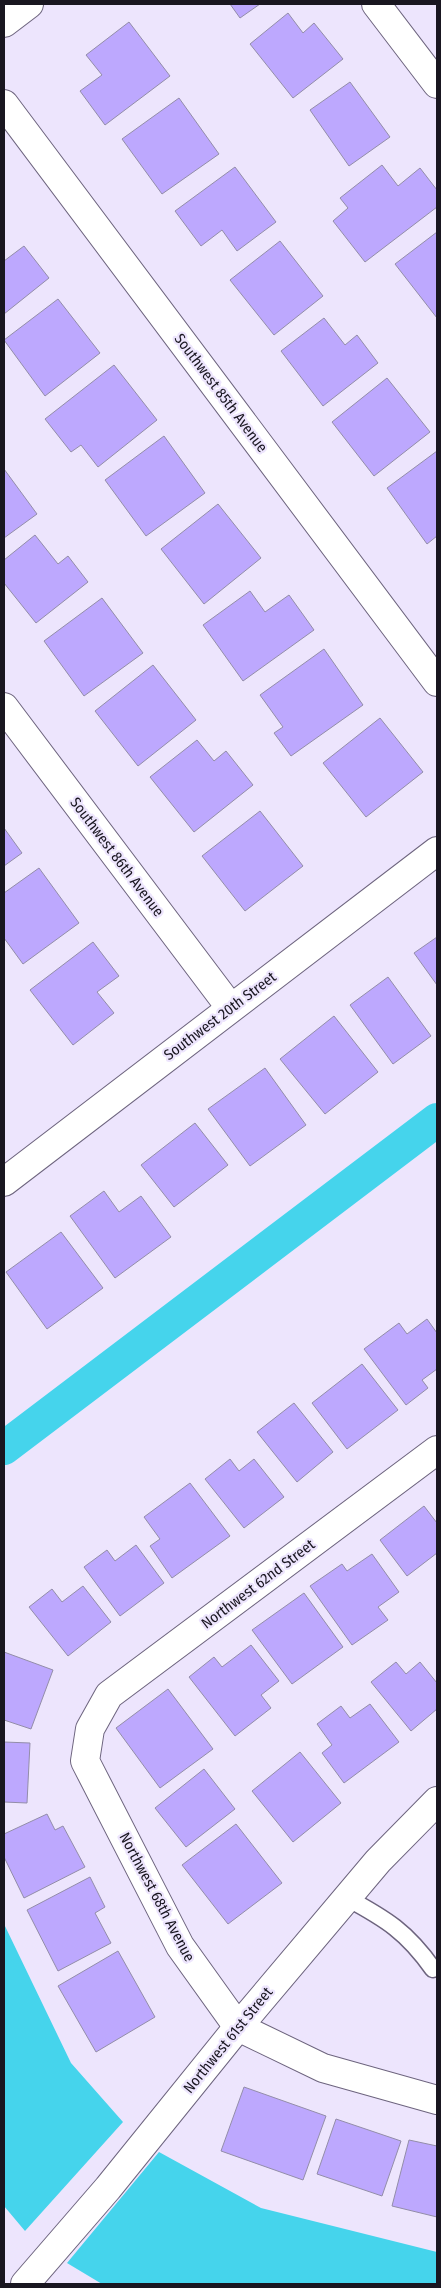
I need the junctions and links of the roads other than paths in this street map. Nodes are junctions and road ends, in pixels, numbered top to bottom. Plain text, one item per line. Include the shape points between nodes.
1 (29, 4) edge
2 (376, 4) edge
3 (4, 23) edge
4 (437, 84) edge
5 (4, 104) edge
6 (437, 682) edge
7 (4, 707) edge
8 (437, 850) edge
9 (230, 1007) junction
10 (4, 1182) edge
11 (437, 1450) edge
12 (90, 1729) joint
13 (437, 1801) edge
14 (347, 1898) junction
15 (433, 1969) dead end
16 (238, 2027) junction
17 (437, 2100) edge
18 (25, 2284) edge

1 - 3 street
2 - 4 street
5 - 6 street, Southwest 85th Avenue
7 - 9 street, Southwest 86th Avenue
8 - 9 street, Southwest 20th Street
9 - 10 street, Southwest 20th Street
11 - 12 street, Northwest 62nd Street via 109,1695
12 - 16 street, Northwest 68th Avenue via 85,1761 180,1946
13 - 14 street, Northwest 61st Street
14 - 15 lane via 396,1926 418,1947
14 - 16 street, Northwest 61st Street
16 - 17 street, Northwest 68th Avenue via 323,2068
16 - 18 street, Northwest 61st Street via 108,2188

